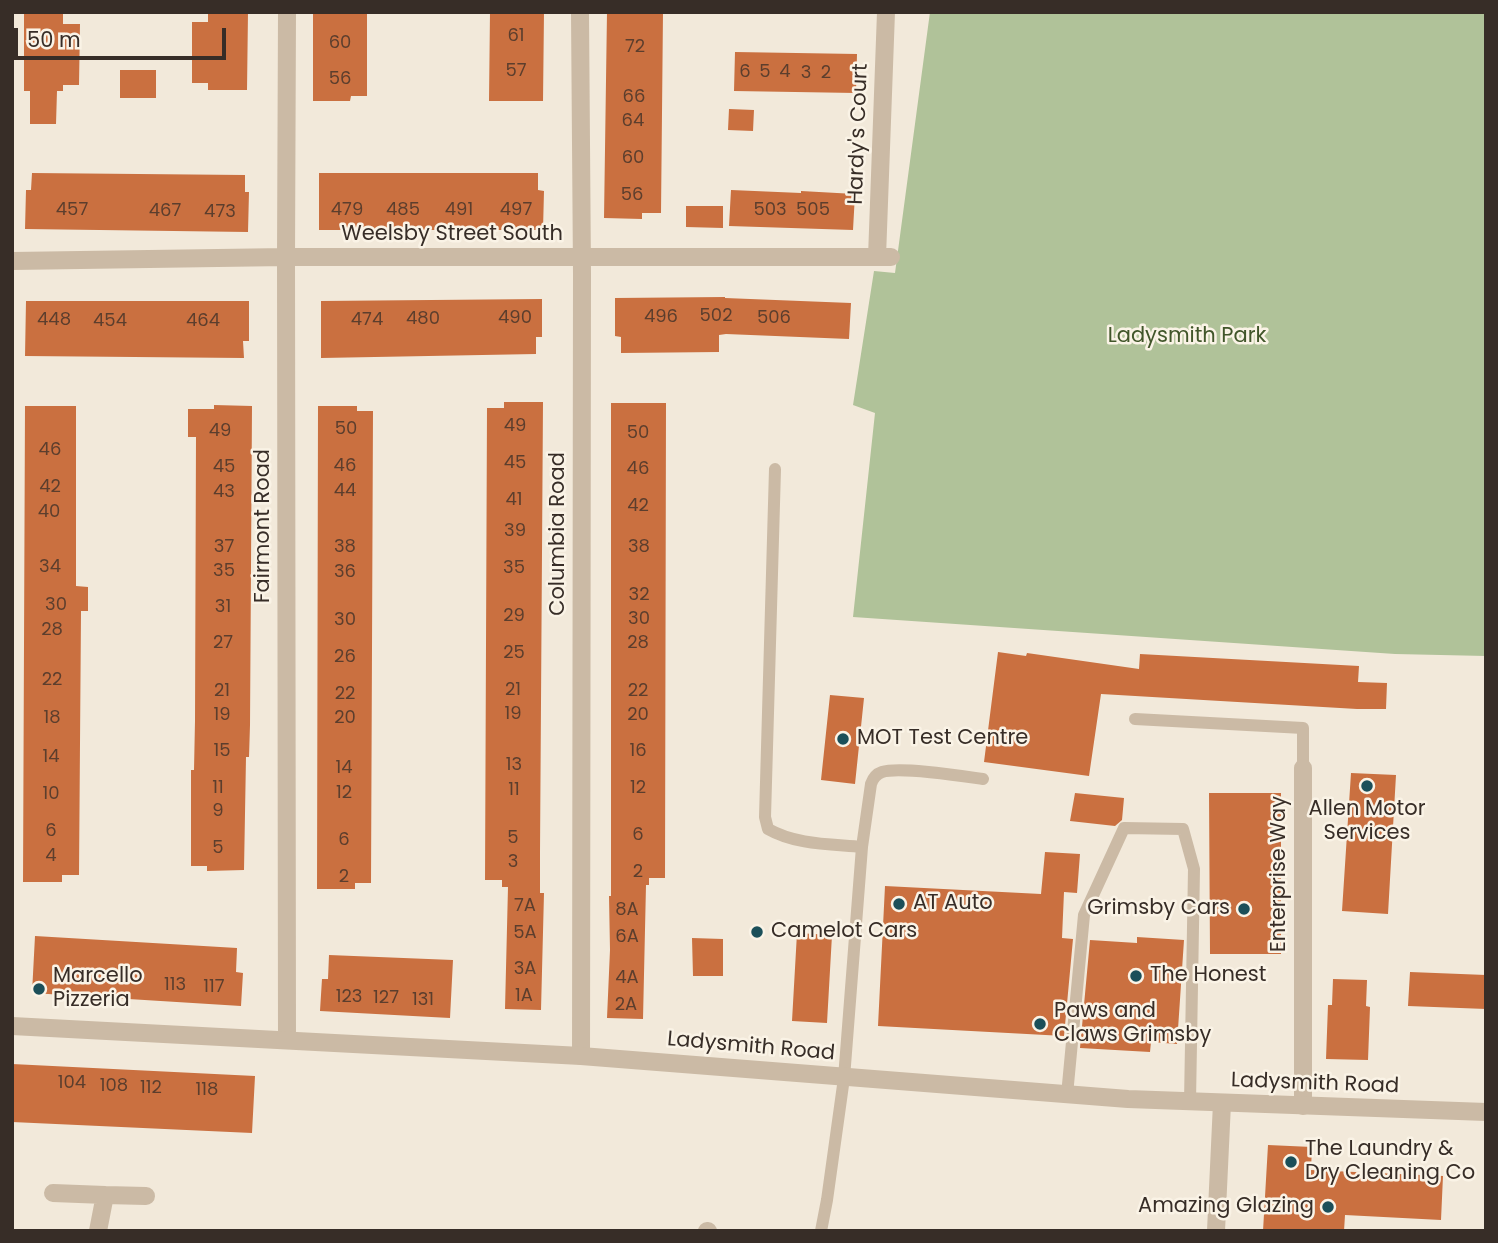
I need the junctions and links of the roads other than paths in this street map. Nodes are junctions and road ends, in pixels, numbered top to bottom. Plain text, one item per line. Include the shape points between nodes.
1 (287, 12) edge
2 (580, 12) edge
3 (886, 12) edge
4 (286, 257) junction
5 (884, 257) joint
6 (582, 258) junction
7 (12, 261) edge
8 (775, 469) dead end
9 (1135, 719) dead end
10 (1303, 768) joint
11 (983, 779) dead end
12 (862, 847) junction
13 (12, 1026) edge
14 (287, 1040) junction
15 (581, 1056) junction
16 (844, 1078) junction
17 (1067, 1095) junction
18 (1190, 1102) junction
19 (1222, 1103) junction
20 (1303, 1106) junction
21 (1486, 1112) edge
22 (53, 1192) dead end
23 (105, 1195) junction
24 (146, 1196) dead end
25 (98, 1231) edge
26 (821, 1231) edge
27 (1216, 1231) edge

1 - 4 street, Fairmont Road
2 - 6 street, Columbia Road
3 - 5 street, Hardy's Court
4 - 6 street, Weelsby Street South
4 - 7 street, Weelsby Street South
4 - 14 street, Fairmont Road
5 - 6 street, Weelsby Street South
6 - 15 street, Columbia Road
8 - 12 lane via 765,817 768,829 779,835
9 - 10 lane via 1303,728
10 - 20 street, Enterprise Way
11 - 12 lane via 881,772 872,779
12 - 16 lane
13 - 14 street, Ladysmith Road
14 - 15 street, Ladysmith Road
15 - 16 street, Ladysmith Road
16 - 17 street, Ladysmith Road
16 - 26 lane
17 - 18 street, Ladysmith Road
17 - 18 lane via 1084,915 1124,828 1183,829 1194,869
18 - 19 street, Ladysmith Road
19 - 20 street, Ladysmith Road
19 - 27 street
20 - 21 street, Ladysmith Road
22 - 23 street
23 - 24 street
23 - 25 street

